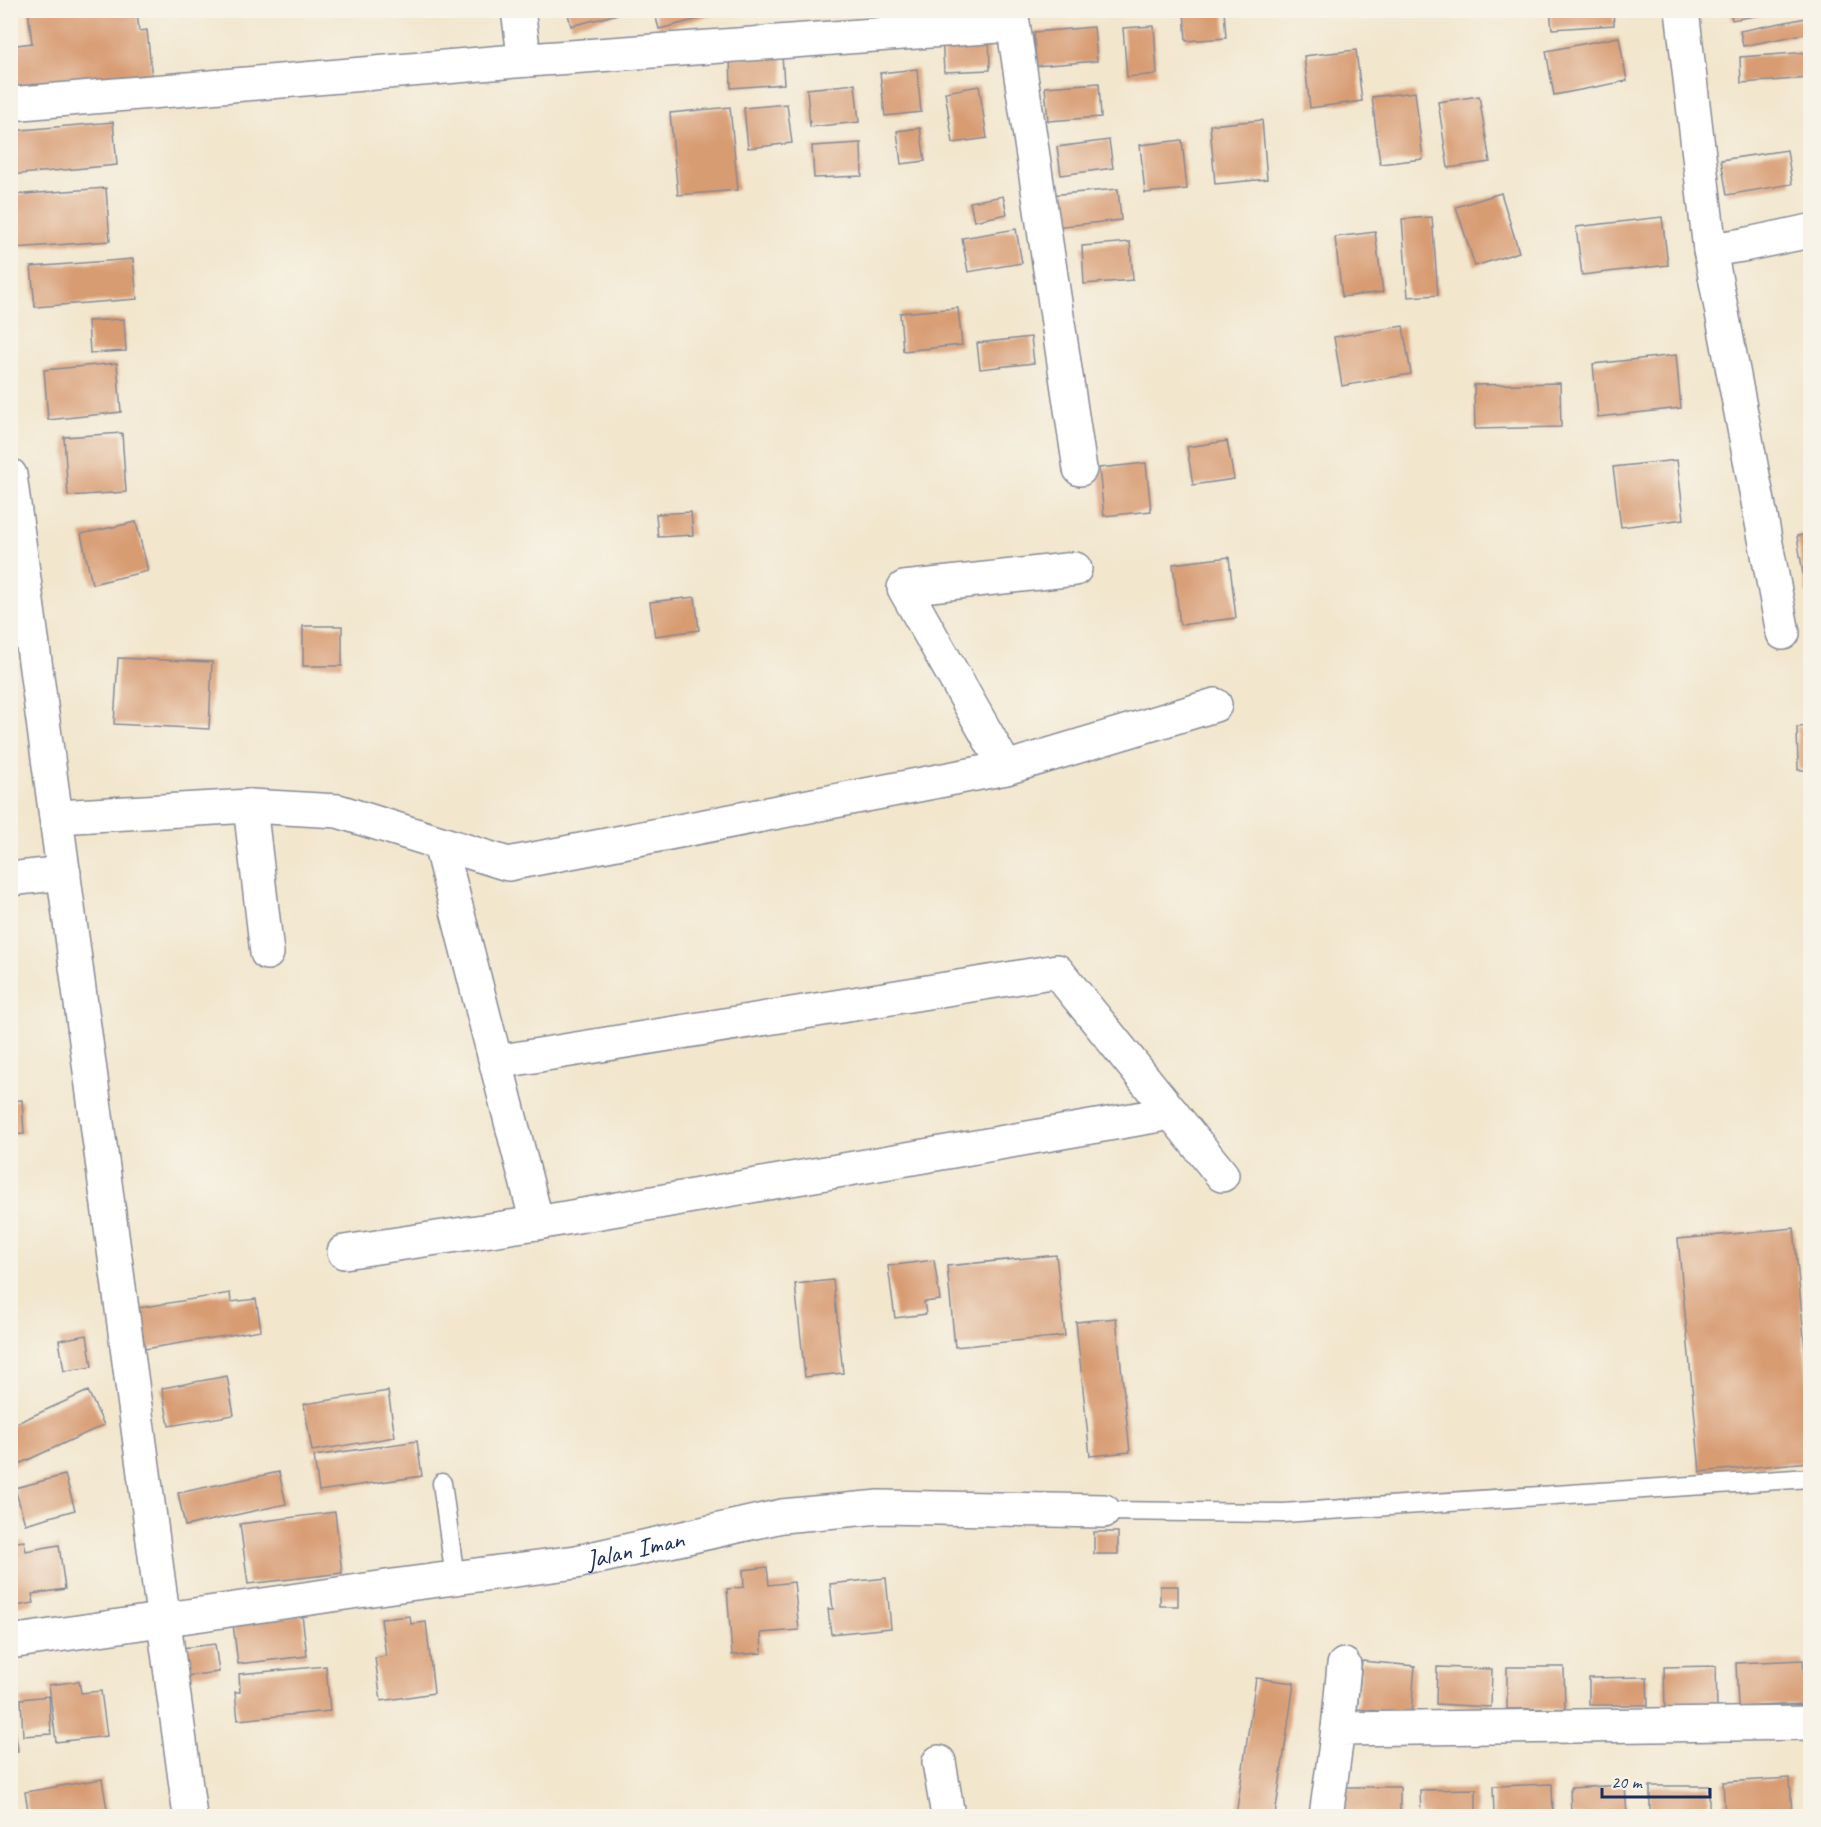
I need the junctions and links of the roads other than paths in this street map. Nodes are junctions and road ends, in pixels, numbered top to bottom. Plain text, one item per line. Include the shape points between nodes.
1 (518, 10) edge
2 (1682, 10) edge
3 (1012, 18) edge
4 (528, 60) junction
5 (10, 104) edge
6 (1810, 231) edge
7 (1710, 250) junction
8 (1080, 469) dead end
9 (10, 475) edge
10 (1075, 569) dead end
11 (1783, 633) dead end
12 (1215, 705) dead end
13 (1006, 768) junction
14 (250, 806) junction
15 (57, 817) junction
16 (440, 844) junction
17 (64, 873) junction
18 (10, 879) edge
19 (267, 953) dead end
20 (496, 1062) junction
21 (1172, 1113) junction
22 (1222, 1175) dead end
23 (537, 1223) junction
24 (344, 1252) dead end
25 (1810, 1478) edge
26 (442, 1483) dead end
27 (1104, 1511) joint
28 (455, 1578) junction
29 (165, 1620) junction
30 (10, 1642) edge
31 (1344, 1665) dead end
32 (1810, 1723) edge
33 (1338, 1729) junction
34 (939, 1762) dead end
35 (190, 1816) edge
36 (948, 1816) edge
37 (1326, 1816) edge

1 - 4 street
2 - 7 street
3 - 4 street
3 - 8 street
4 - 5 street
6 - 7 street
7 - 11 street
9 - 15 street
10 - 13 street via 904,588
12 - 13 street
13 - 16 street via 508,864
14 - 15 street
14 - 16 street via 338,811
14 - 19 street
15 - 17 street
16 - 20 street
17 - 18 street
17 - 29 street
20 - 21 street via 1057,971
20 - 23 street
21 - 22 street
21 - 23 street
23 - 24 street
25 - 27 lane via 1283,1513
26 - 28 lane
27 - 28 street, Jalan Iman via 879,1507 782,1516 576,1562
28 - 29 street, Jalan Iman
29 - 30 street, Jalan Iman
29 - 35 street
31 - 33 street
32 - 33 street
33 - 37 street
34 - 36 street

